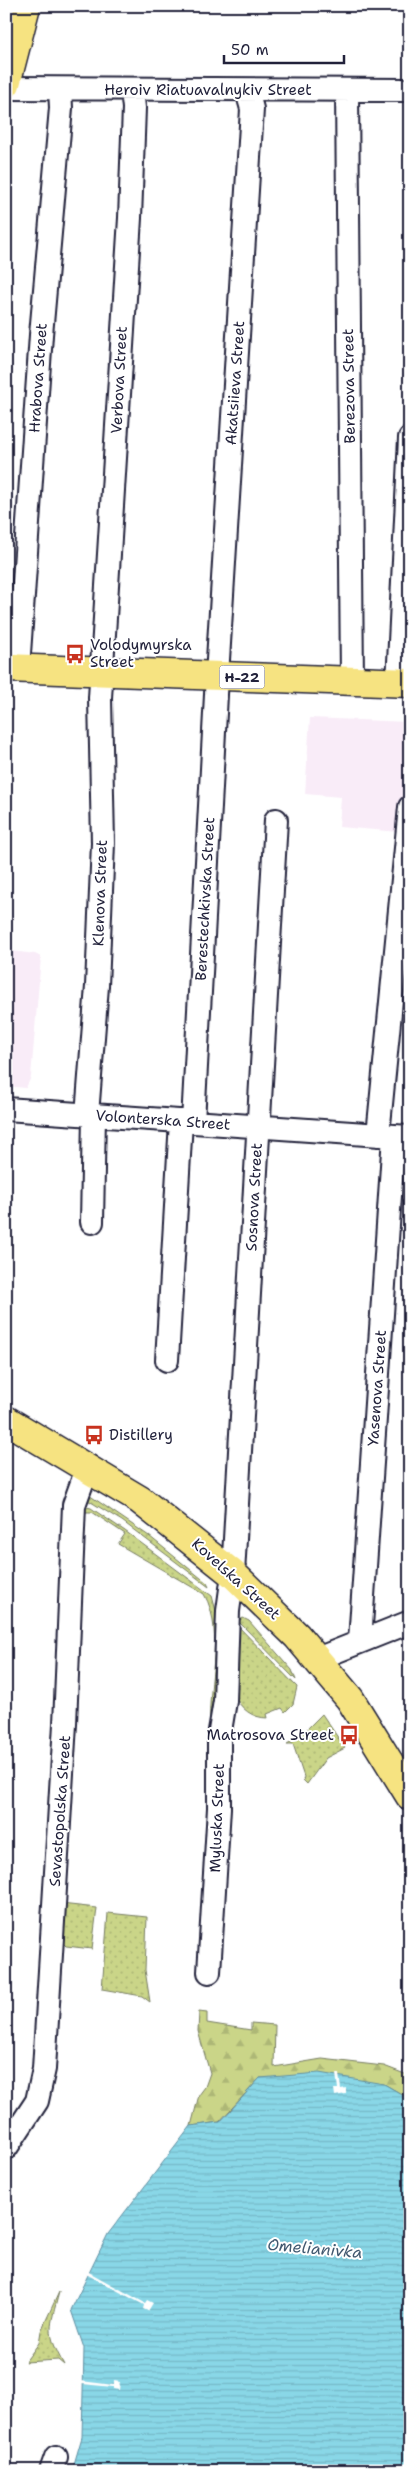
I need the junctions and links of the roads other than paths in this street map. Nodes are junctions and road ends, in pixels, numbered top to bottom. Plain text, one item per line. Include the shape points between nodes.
1 (26, 6) edge
2 (6, 84) edge
3 (6, 88) edge
4 (60, 89) junction
5 (132, 90) junction
6 (247, 90) junction
7 (347, 90) junction
8 (410, 90) edge
9 (410, 438) edge
10 (12, 668) edge
11 (102, 671) junction
12 (217, 676) junction
13 (352, 681) junction
14 (404, 683) edge
15 (410, 807) edge
16 (276, 820) dead end
17 (6, 1109) edge
18 (91, 1115) junction
19 (187, 1122) junction
20 (258, 1127) junction
21 (394, 1136) edge
22 (92, 1222) dead end
23 (167, 1360) dead end
24 (6, 1420) edge
25 (88, 1466) junction
26 (233, 1574) junction
27 (410, 1622) edge
28 (360, 1641) junction
29 (317, 1659) junction
30 (410, 1796) edge
31 (209, 1972) dead end
32 (6, 2148) edge

1 - 2 main road
3 - 4 street, Heroiv Riatuavalnykiv Street
4 - 5 street, Heroiv Riatuavalnykiv Street
4 - 10 street, Hrabova Street via 61,108
5 - 6 street, Heroiv Riatuavalnykiv Street
5 - 11 street, Verbova Street via 130,218
6 - 7 street, Heroiv Riatuavalnykiv Street
6 - 12 street, Akatsiieva Street via 252,109
7 - 8 street, Heroiv Riatuavalnykiv Street
7 - 13 street, Berezova Street
9 - 14 street
10 - 11 main road, Н-22
11 - 12 main road, Н-22
11 - 18 street, Klenova Street via 103,852
12 - 13 main road, Н-22
12 - 19 street, Berestechkivska Street
13 - 14 main road, Н-22
15 - 21 street, Yasenova Street
16 - 20 street, Sosnova Street
17 - 18 street, Volonterska Street
18 - 19 street, Volonterska Street
18 - 22 street, Klenova Street
19 - 20 street, Volonterska Street
19 - 23 street, Berestechkivska Street
20 - 21 street, Volonterska Street
20 - 26 street, Sosnova Street
21 - 28 street, Yasenova Street
24 - 25 main road, Kovelska Street
25 - 26 main road, Kovelska Street via 140,1500
25 - 32 street, Sevastopolska Street via 74,1505 65,1724 44,2069 37,2100
26 - 29 main road, Kovelska Street
26 - 31 street, Myluska Street via 228,1612 225,1701 219,1737 219,1808
27 - 28 street
28 - 29 street
29 - 30 main road, Kovelska Street via 350,1699

